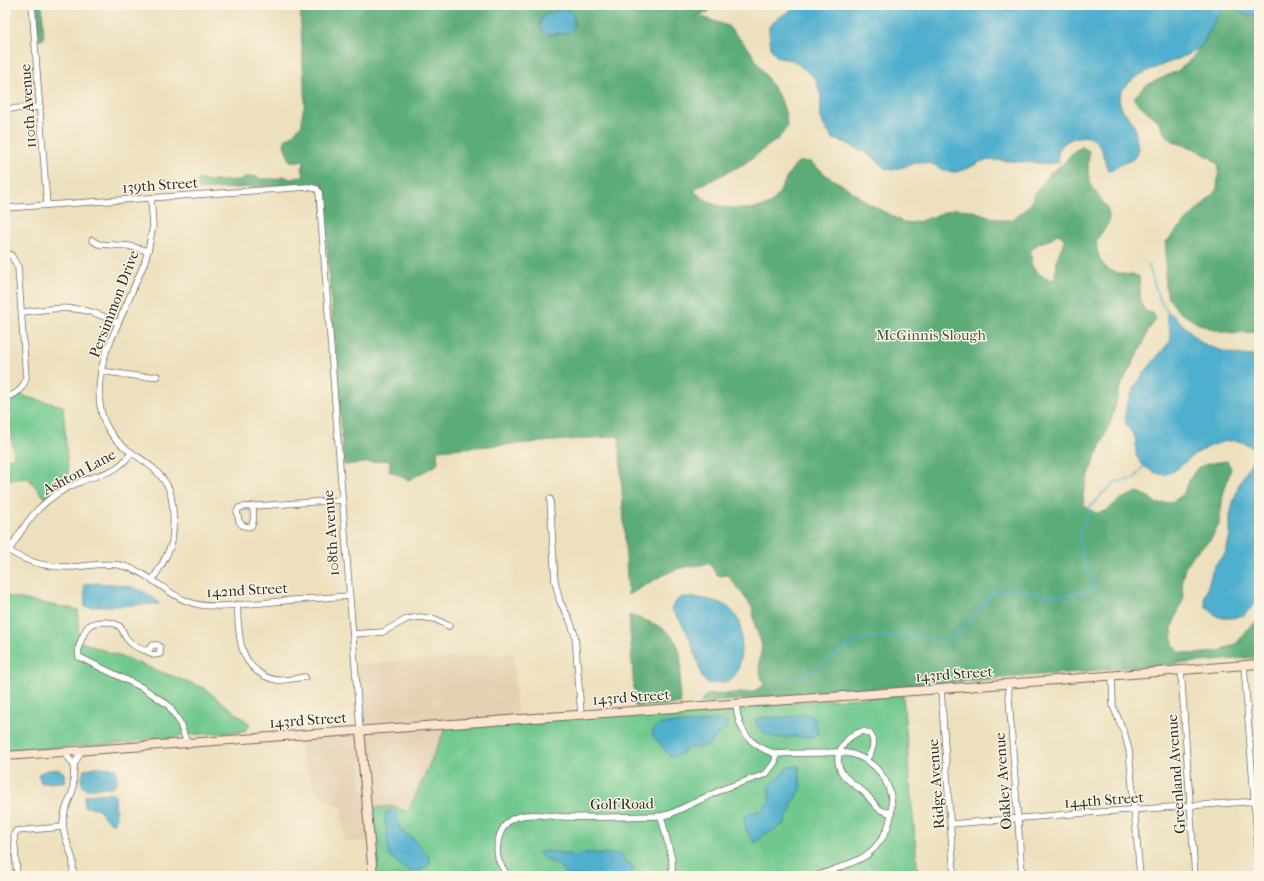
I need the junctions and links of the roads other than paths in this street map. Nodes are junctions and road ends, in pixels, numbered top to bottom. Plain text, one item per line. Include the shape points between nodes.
1 (32, 5) edge
2 (40, 107) junction
3 (5, 109) edge
4 (317, 189) joint
5 (151, 198) junction
6 (48, 205) junction
7 (5, 208) edge
8 (92, 240) dead end
9 (148, 251) junction
10 (5, 252) edge
11 (22, 312) junction
12 (118, 323) junction
13 (101, 371) junction
14 (157, 376) dead end
15 (5, 397) edge
16 (131, 452) junction
17 (550, 499) dead end
18 (342, 500) junction
19 (253, 506) dead end
20 (7, 549) edge
21 (153, 580) junction
22 (349, 596) junction
23 (238, 604) junction
24 (449, 626) dead end
25 (353, 634) junction
26 (147, 651) dead end
27 (1259, 664) edge
28 (1244, 665) junction
29 (1181, 670) junction
30 (1112, 676) junction
31 (305, 677) dead end
32 (1008, 684) junction
33 (941, 689) junction
34 (736, 704) junction
35 (581, 714) junction
36 (360, 730) junction
37 (187, 742) junction
38 (81, 751) junction
39 (64, 752) junction
40 (838, 752) junction
41 (776, 754) junction
42 (5, 756) edge
43 (866, 760) junction
44 (74, 765) junction
45 (1257, 801) edge
46 (1191, 806) junction
47 (1134, 810) junction
48 (891, 813) junction
49 (661, 816) junction
50 (1018, 818) junction
51 (950, 824) junction
52 (63, 827) junction
53 (1259, 863) edge
54 (17, 876) edge
55 (73, 876) edge
56 (373, 876) edge
57 (508, 876) edge
58 (672, 876) edge
59 (816, 876) edge
60 (954, 876) edge
61 (1022, 876) edge
62 (1140, 876) edge
63 (1195, 876) edge

1 - 2 street, 110th Avenue
2 - 3 street
2 - 6 street, 110th Avenue
4 - 5 street, 139th Street via 308,187
4 - 18 street, 108th Avenue
5 - 6 street, 139th Street
5 - 9 street, Persimmon Drive via 153,226
6 - 7 street, 139th Street
8 - 9 street via 98,244 129,246
9 - 12 street, Persimmon Drive
10 - 11 street via 12,255 18,267
11 - 12 street via 83,310
11 - 15 street via 26,378 21,390
12 - 13 street, Persimmon Drive
13 - 14 street
13 - 16 street, Persimmon Drive via 100,399 105,424 117,442
16 - 20 street, Ashton Lane via 119,467 80,482 42,504
16 - 21 street, Persimmon Drive via 162,478 169,489 172,503 172,541
17 - 35 street via 555,581 560,602 569,618 576,642
18 - 19 street
18 - 22 street, 108th Avenue
20 - 21 street, 142nd Street via 21,558 56,566 120,565 136,570
21 - 23 street, 142nd Street via 189,602 214,606
22 - 23 street, 142nd Street
22 - 25 street, 108th Avenue
23 - 31 street via 241,644 248,662 265,677 277,680
24 - 25 street via 435,619 420,617 407,619 383,632
25 - 36 street, 108th Avenue
26 - 37 street via 133,645 120,626 104,623 91,624 86,628 78,647 79,657 143,688 168,705 179,720
27 - 28 main road, 143rd Street
28 - 29 main road, 143rd Street
28 - 45 street
29 - 30 main road, 143rd Street
29 - 46 street, Greenland Avenue
30 - 32 main road, 143rd Street
30 - 47 street via 1113,706 1129,750
32 - 33 main road, 143rd Street
32 - 50 street, Oakley Avenue
33 - 34 main road, 143rd Street
33 - 51 street, Ridge Avenue
34 - 35 main road, 143rd Street
34 - 41 street via 739,721 749,739
35 - 36 main road, 143rd Street
36 - 37 main road, 143rd Street
36 - 56 main road, 108th Avenue
37 - 38 main road, 143rd Street
38 - 39 main road, 143rd Street
38 - 44 street
39 - 42 main road, 143rd Street
39 - 44 street
40 - 41 street
40 - 43 street via 854,754
40 - 43 street via 844,743 858,732 865,732 871,736 873,747
40 - 48 street via 842,773 865,793 879,810
41 - 49 street, Golf Road via 775,762 766,774 723,789
43 - 48 street via 886,781 890,791
44 - 52 street via 73,790 65,811
45 - 46 street, 144th Street
45 - 53 street
46 - 47 street, 144th Street
46 - 63 street, Greenland Avenue
47 - 50 street, 144th Street
47 - 62 street
48 - 59 street via 887,832 868,854
49 - 57 street, Golf Road via 516,817 502,828 498,837 498,858
49 - 58 street via 672,860
50 - 51 street, 144th Street
50 - 61 street, Oakley Avenue
51 - 60 street, Ridge Avenue
52 - 54 street via 16,831 14,835
52 - 55 street via 73,860

